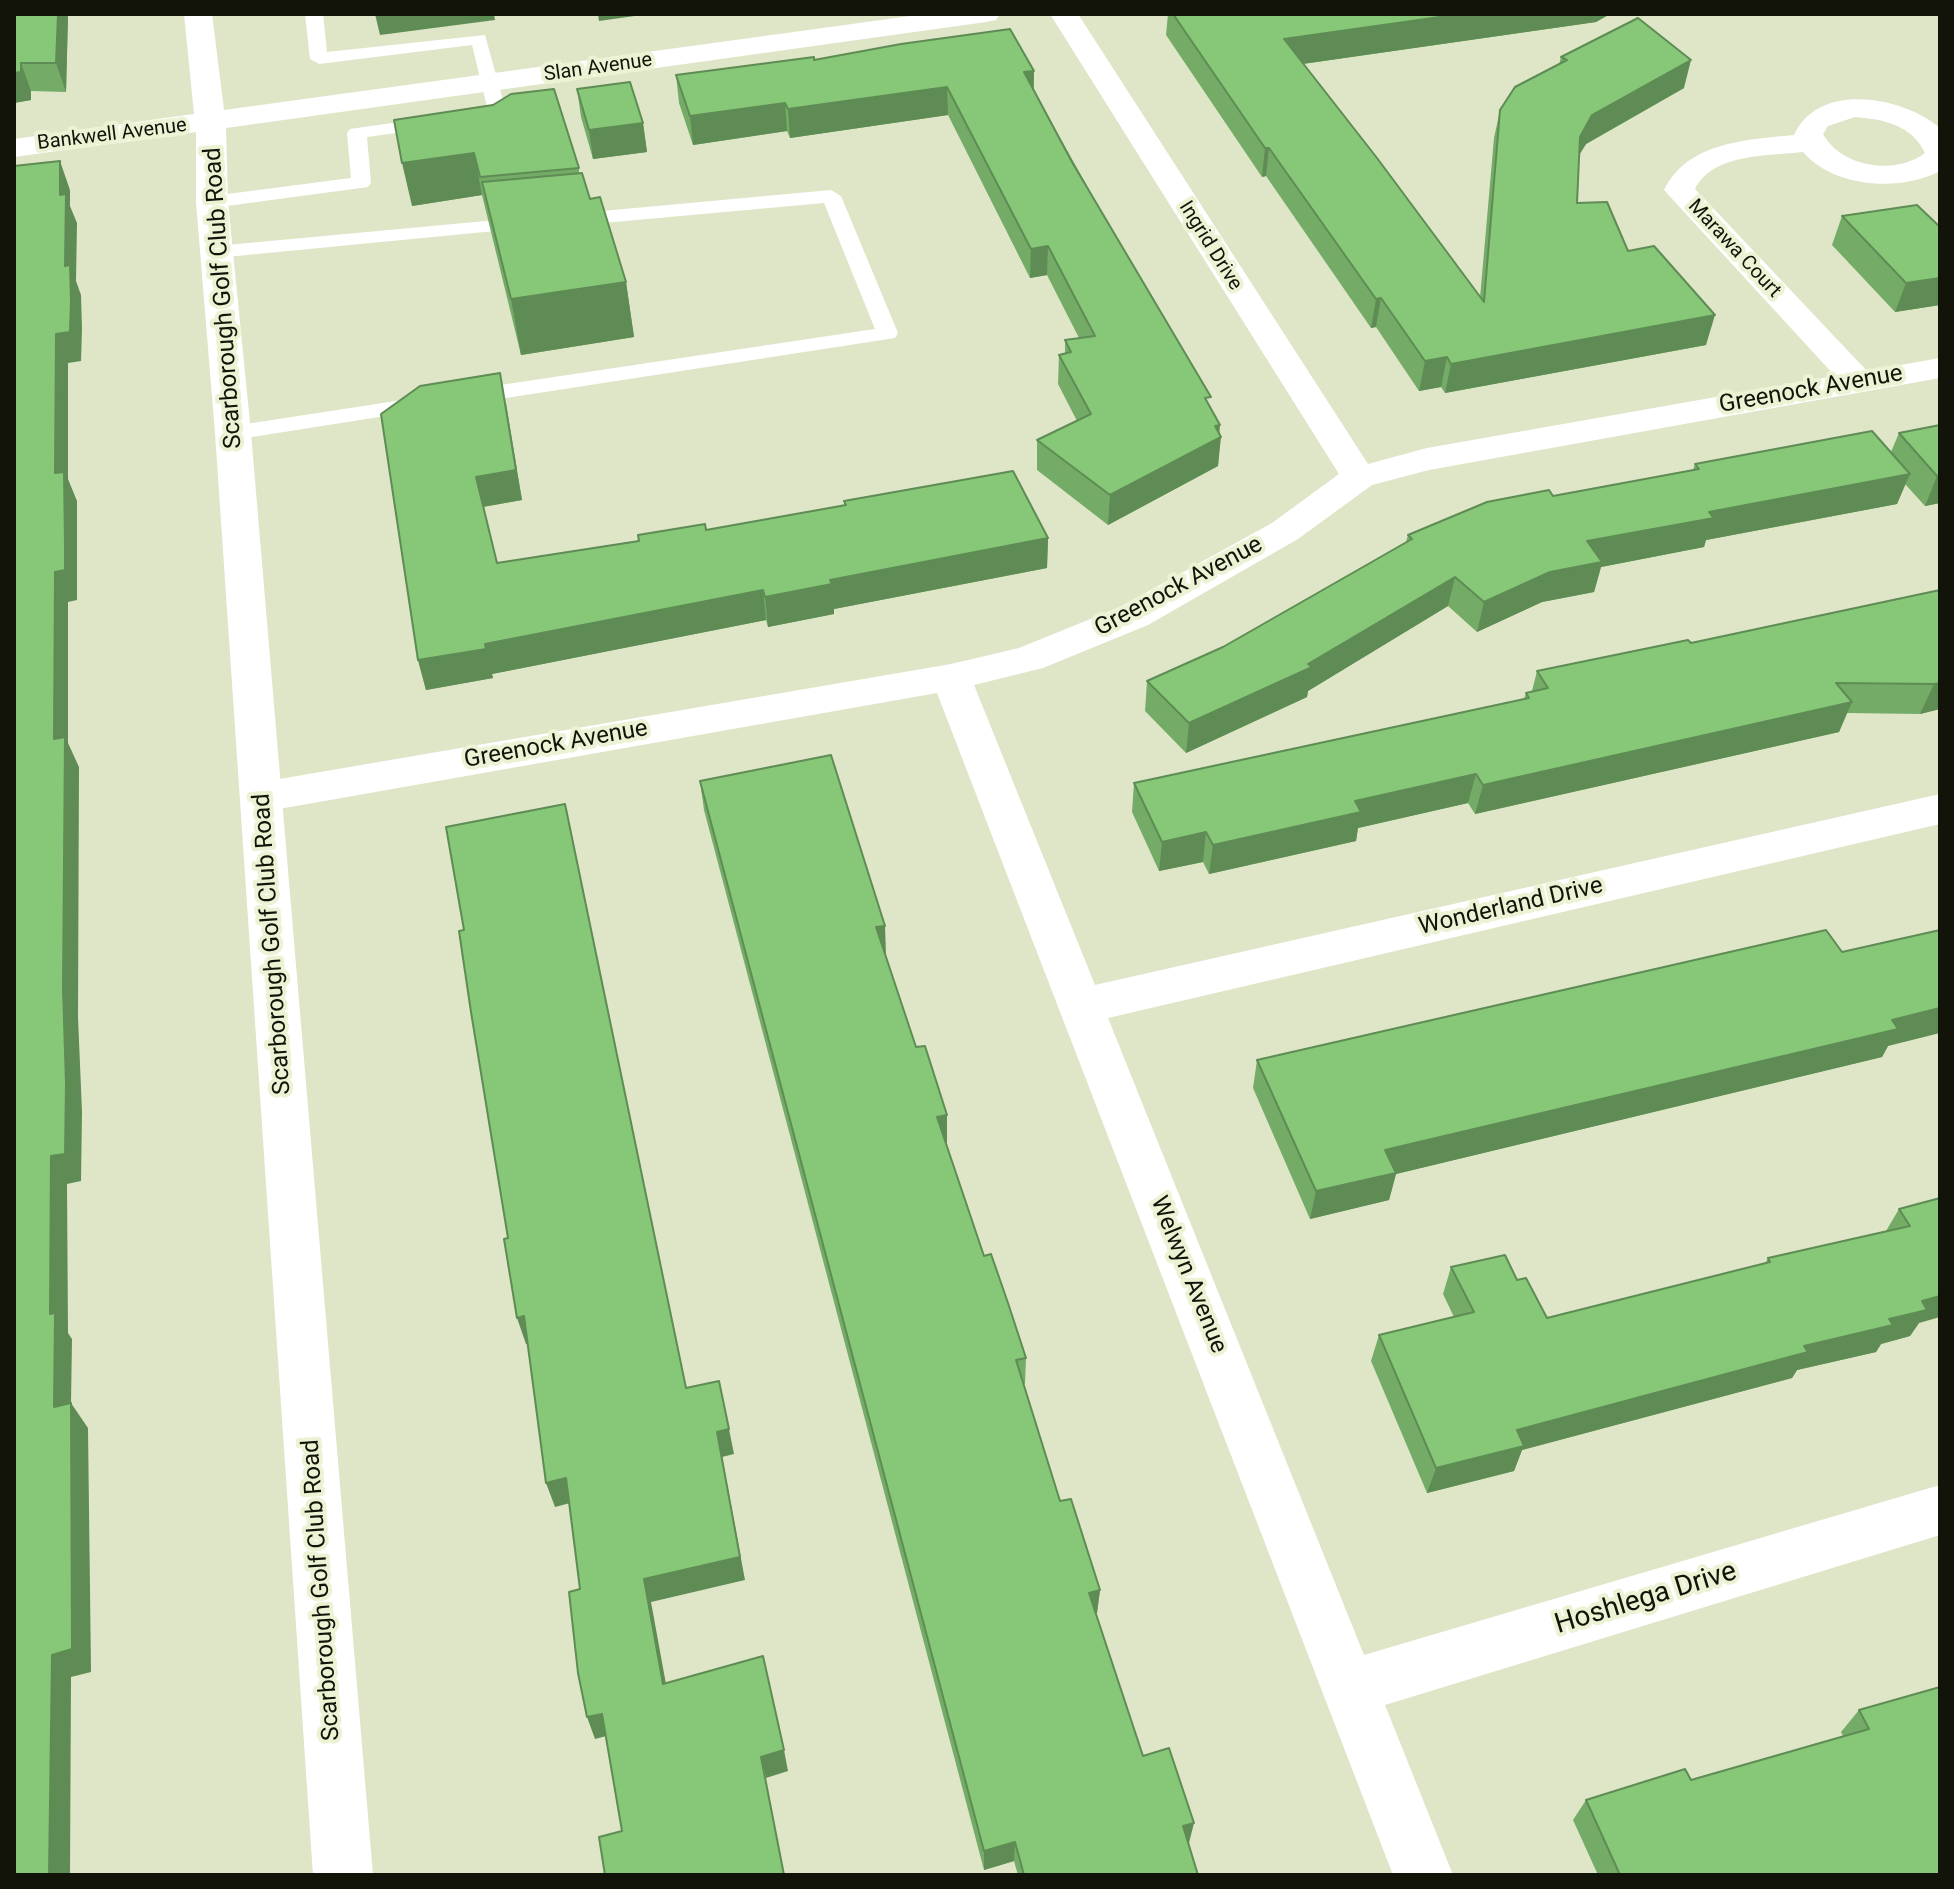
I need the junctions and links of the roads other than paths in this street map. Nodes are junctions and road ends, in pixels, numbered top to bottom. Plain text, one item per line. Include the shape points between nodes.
1 (198, 14) edge
2 (314, 14) edge
3 (986, 14) edge
4 (1064, 14) edge
5 (491, 83) junction
6 (210, 122) junction
7 (1810, 142) junction
8 (14, 148) edge
9 (1940, 155) edge
10 (212, 202) junction
11 (216, 252) junction
12 (1940, 368) edge
13 (1859, 382) junction
14 (233, 433) junction
15 (1359, 477) junction
16 (951, 677) junction
17 (262, 797) junction
18 (1940, 809) edge
19 (1082, 1006) junction
20 (1940, 1510) edge
21 (1351, 1687) junction
22 (343, 1875) edge
23 (1423, 1875) edge

1 - 6 street, Scarborough Golf Club Road
2 - 5 lane via 319,59 479,39
3 - 5 street, Slan Avenue
4 - 15 street, Ingrid Drive
5 - 6 street, Slan Avenue
5 - 10 lane via 498,115 357,133 361,183
6 - 8 street, Bankwell Avenue
6 - 10 street, Scarborough Golf Club Road
7 - 9 street via 1836,163 1881,175 1918,172
7 - 9 street via 1812,123 1823,115 1861,109 1889,113 1927,129 1938,141
7 - 13 street, Marawa Court via 1701,161 1682,176 1679,190
10 - 11 street, Scarborough Golf Club Road
11 - 14 street, Scarborough Golf Club Road
11 - 14 lane via 831,196 887,333
12 - 13 street, Greenock Avenue
13 - 15 street, Greenock Avenue via 1427,459
14 - 17 street, Scarborough Golf Club Road
15 - 16 street, Greenock Avenue via 1285,531 1134,616 1029,659
16 - 17 street, Greenock Avenue
16 - 19 street, Welwyn Avenue
17 - 22 street, Scarborough Golf Club Road
18 - 19 street, Wonderland Drive
19 - 21 street, Welwyn Avenue
20 - 21 street, Hoshlega Drive
21 - 23 street, Welwyn Avenue

